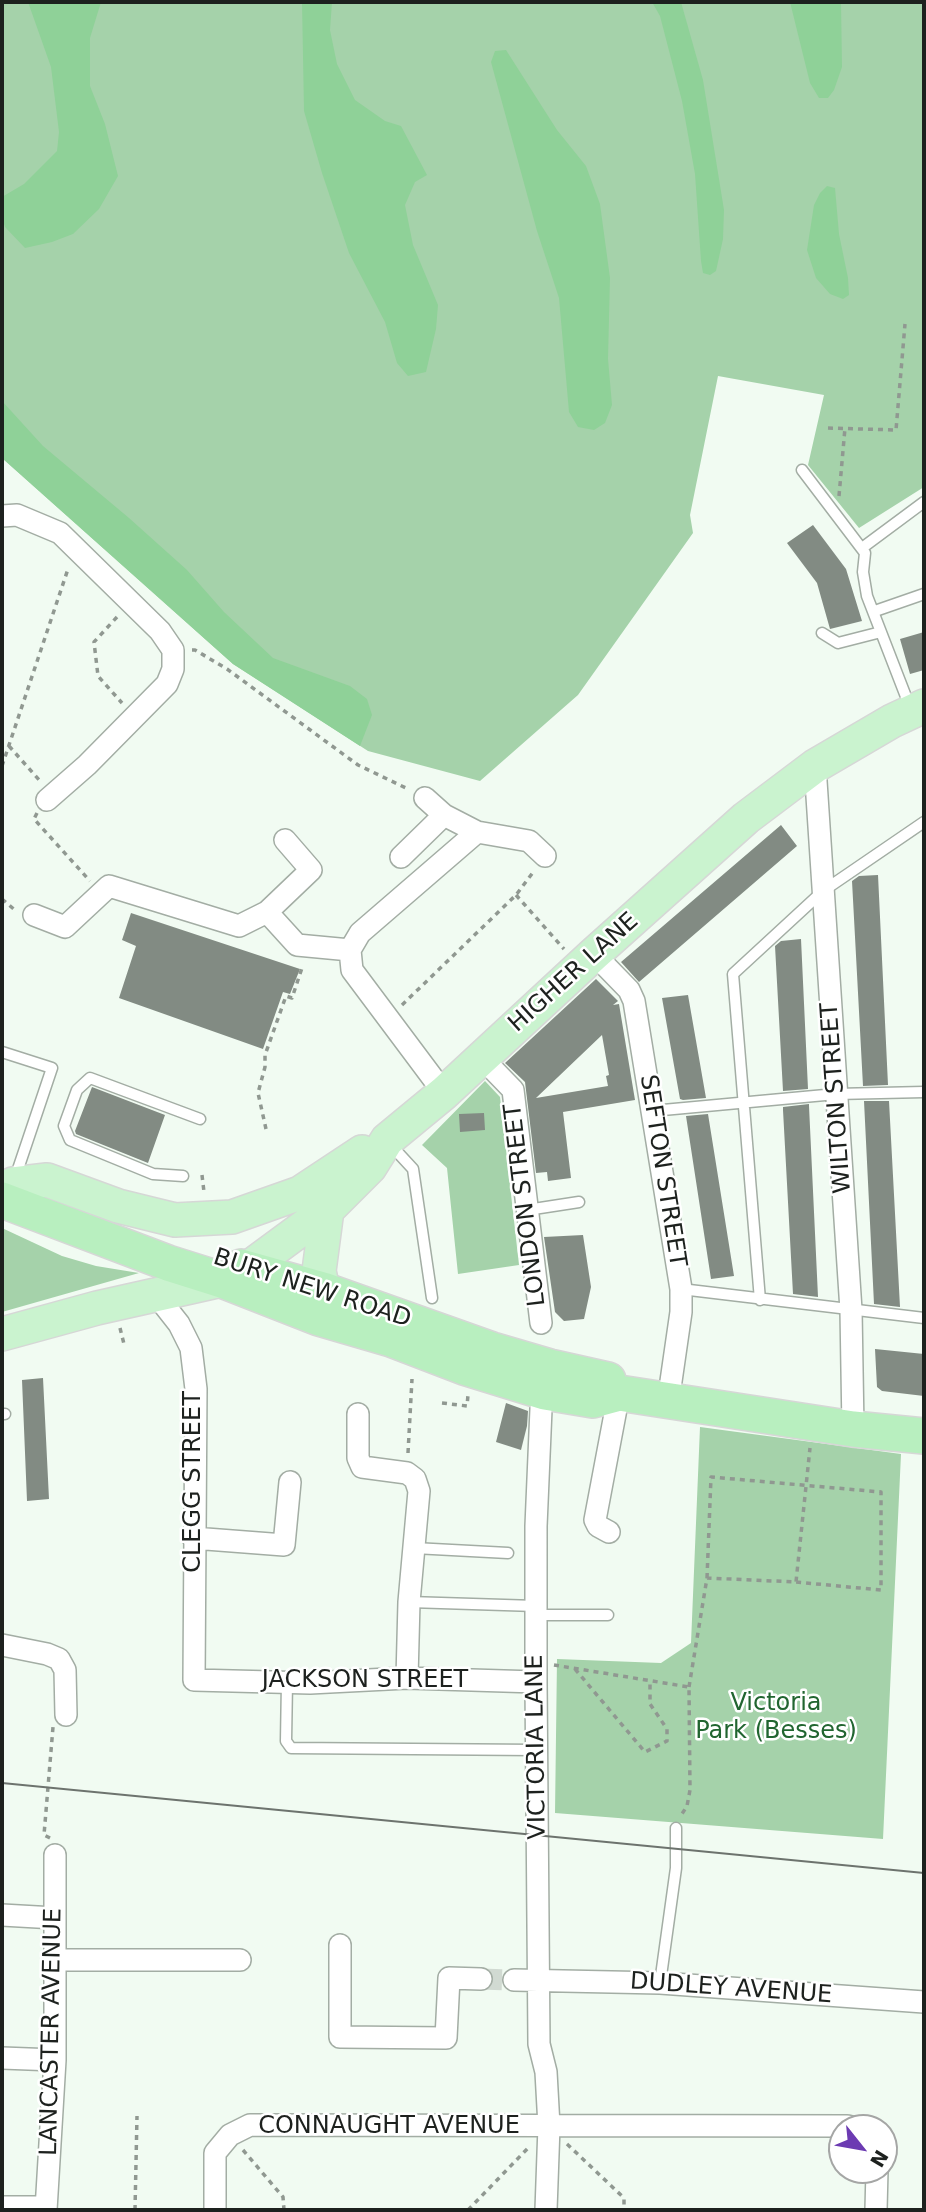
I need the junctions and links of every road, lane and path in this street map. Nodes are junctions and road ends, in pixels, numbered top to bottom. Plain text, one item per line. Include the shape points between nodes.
1 (905, 324) dead end
2 (828, 428) dead end
3 (845, 428) junction
4 (802, 470) dead end
5 (924, 502) edge
6 (831, 505) junction
7 (2, 516) edge
8 (862, 548) junction
9 (75, 549) junction
10 (924, 594) edge
11 (130, 602) junction
12 (875, 611) junction
13 (881, 632) junction
14 (822, 633) dead end
15 (173, 650) junction
16 (918, 709) edge
17 (135, 717) junction
18 (9, 746) junction
19 (2, 766) edge
20 (815, 766) junction
21 (50, 797) junction
22 (425, 798) joint
23 (444, 815) junction
24 (924, 822) edge
25 (477, 832) junction
26 (285, 840) dead end
27 (545, 856) joint
28 (401, 857) dead end
29 (823, 891) junction
30 (100, 893) junction
31 (516, 895) junction
32 (267, 912) junction
33 (34, 915) dead end
34 (308, 946) junction
35 (349, 950) junction
36 (581, 954) junction
37 (388, 1018) junction
38 (2, 1052) edge
39 (482, 1058) junction
40 (924, 1092) edge
41 (444, 1093) junction
42 (836, 1094) junction
43 (743, 1102) junction
44 (652, 1111) junction
45 (200, 1119) dead end
46 (266, 1129) dead end
47 (387, 1140) junction
48 (183, 1176) dead end
49 (5, 1188) edge
50 (579, 1202) dead end
51 (327, 1210) junction
52 (527, 1210) junction
53 (235, 1275) junction
54 (681, 1289) junction
55 (323, 1290) junction
56 (157, 1296) junction
57 (432, 1298) dead end
58 (760, 1300) junction
59 (851, 1310) junction
60 (924, 1318) edge
61 (119, 1323) dead end
62 (541, 1323) dead end
63 (2, 1334) edge
64 (124, 1344) dead end
65 (412, 1379) dead end
66 (547, 1380) junction
67 (619, 1393) junction
68 (469, 1394) dead end
69 (668, 1402) junction
70 (442, 1403) dead end
71 (358, 1414) dead end
72 (853, 1429) junction
73 (924, 1436) edge
74 (811, 1443) dead end
75 (407, 1473) junction
76 (290, 1482) dead end
77 (806, 1484) junction
78 (609, 1532) dead end
79 (193, 1538) junction
80 (414, 1548) junction
81 (508, 1553) dead end
82 (707, 1578) junction
83 (796, 1582) junction
84 (409, 1602) junction
85 (536, 1611) junction
86 (608, 1615) dead end
87 (2, 1645) edge
88 (574, 1668) junction
89 (536, 1672) junction
90 (407, 1678) junction
91 (650, 1679) junction
92 (194, 1680) joint
93 (287, 1682) junction
94 (689, 1686) junction
95 (60, 1721) joint
96 (536, 1750) junction
97 (676, 1828) joint
98 (55, 1855) joint
99 (2, 1915) edge
100 (55, 1918) junction
101 (340, 1945) dead end
102 (56, 1960) junction
103 (240, 1960) dead end
104 (481, 1979) tunnel mouth
105 (514, 1980) tunnel mouth
106 (538, 1980) junction
107 (660, 1983) junction
108 (924, 2002) edge
109 (2, 2058) edge
110 (55, 2060) junction
111 (137, 2116) dead end
112 (549, 2126) junction
113 (828, 2126) edge
114 (230, 2135) junction
115 (877, 2184) edge
116 (2, 2207) edge
117 (46, 2209) edge
118 (135, 2210) edge
119 (215, 2210) edge
120 (284, 2210) edge
121 (468, 2210) edge
122 (546, 2210) edge
123 (624, 2210) edge
124 (876, 2210) edge

1 - 3 path via 896,430
2 - 3 path
3 - 6 path via 842,486
4 - 6 lane
5 - 8 lane
6 - 8 lane
7 - 9 street via 17,515 60,533
8 - 12 lane via 867,596
9 - 11 street
9 - 18 path
10 - 12 lane
11 - 15 street
11 - 17 path via 94,642 98,676
12 - 13 lane
13 - 14 lane via 838,643
13 - 16 lane
15 - 17 street via 167,684
15 - 22 path via 195,650 358,765
16 - 20 main road, HIGHER LANE
17 - 21 street
18 - 19 path
18 - 21 path
20 - 29 street, WILTON STREET
20 - 36 main road, HIGHER LANE
21 - 30 path via 34,819
22 - 23 street
23 - 25 street
23 - 28 street
24 - 29 lane
25 - 27 street via 529,841
25 - 35 street via 360,933
26 - 32 street via 311,870
27 - 31 path
29 - 42 street, WILTON STREET
29 - 43 lane via 733,974
30 - 32 street via 109,886 239,926
30 - 33 street via 65,927
31 - 36 path
31 - 37 path
32 - 34 street via 297,945
34 - 35 street
34 - 46 path via 292,998 286,996 265,1055 258,1093
35 - 37 street via 352,970
36 - 39 main road, HIGHER LANE
36 - 44 street, SEFTON STREET via 629,990 634,1001
37 - 41 street
38 - 49 lane via 52,1069
39 - 41 main road, HIGHER LANE
39 - 52 street, LONDON STREET via 513,1090
40 - 42 lane
41 - 47 main road, HIGHER LANE
42 - 43 lane
42 - 59 street, WILTON STREET
43 - 44 lane
43 - 58 lane
44 - 54 street, SEFTON STREET
45 - 48 lane via 90,1077 77,1090 64,1126 70,1140 153,1174
47 - 49 main road via 300,1194 232,1217 176,1220 118,1206 47,1180
47 - 51 main road, HIGHER LANE via 370,1167
47 - 57 lane via 413,1169
49 - 53 highway, BURY NEW ROAD via 168,1263
50 - 52 lane
51 - 53 main road, HIGHER LANE
51 - 55 main road via 318,1272
52 - 62 street, LONDON STREET via 529,1300
53 - 55 highway, BURY NEW ROAD
53 - 56 main road
53 - 66 highway, BURY NEW ROAD via 319,1318 464,1367
54 - 58 lane
54 - 69 street, SEFTON STREET
55 - 66 highway, BURY NEW ROAD via 492,1350
56 - 63 main road
56 - 79 street, CLEGG STREET via 191,1348 196,1389
58 - 59 lane
59 - 60 lane
59 - 72 street, WILTON STREET
61 - 64 path
65 - 75 path
66 - 67 highway, BURY NEW ROAD via 593,1400
66 - 85 street, VICTORIA LANE via 541,1409
67 - 69 highway, BURY NEW ROAD
67 - 78 street via 595,1520
68 - 70 path via 467,1406
69 - 72 highway, BURY NEW ROAD
71 - 75 street via 362,1467
72 - 73 highway, BURY NEW ROAD
74 - 77 path
75 - 80 street via 419,1490
76 - 79 street via 284,1545
77 - 82 path via 711,1476
77 - 83 path
77 - 83 path via 881,1492 881,1590
79 - 92 street, CLEGG STREET
80 - 81 lane
80 - 84 street
82 - 83 path
82 - 94 path
84 - 85 lane
84 - 90 street
85 - 86 lane
85 - 89 street, VICTORIA LANE
87 - 95 street via 59,1659 65,1670
88 - 89 path
88 - 91 path
88 - 91 path via 645,1752 667,1741 667,1729 650,1704
89 - 90 street, JACKSON STREET
89 - 96 street, VICTORIA LANE
90 - 93 street, JACKSON STREET
91 - 94 path
92 - 93 street, JACKSON STREET
93 - 96 lane via 286,1741 291,1748
94 - 97 path via 690,1790
95 - 98 path via 44,1835 52,1839
96 - 106 street, VICTORIA LANE
97 - 107 lane via 676,1868
98 - 100 street, LANCASTER AVENUE
99 - 100 street
100 - 102 street, LANCASTER AVENUE
101 - 104 street via 340,2037 446,2038 449,1978
102 - 103 street
102 - 110 street, LANCASTER AVENUE
105 - 106 street, DUDLEY AVENUE
106 - 107 street, DUDLEY AVENUE
106 - 112 street, VICTORIA LANE via 539,2044
107 - 108 street, DUDLEY AVENUE
109 - 110 street
110 - 117 street, LANCASTER AVENUE
111 - 118 path
112 - 113 street, CONNAUGHT AVENUE
112 - 114 street, CONNAUGHT AVENUE via 250,2125
112 - 121 path
112 - 122 street, VICTORIA LANE
112 - 123 path via 624,2198
114 - 119 street via 215,2153
114 - 120 path via 283,2197
115 - 124 street
116 - 117 street

